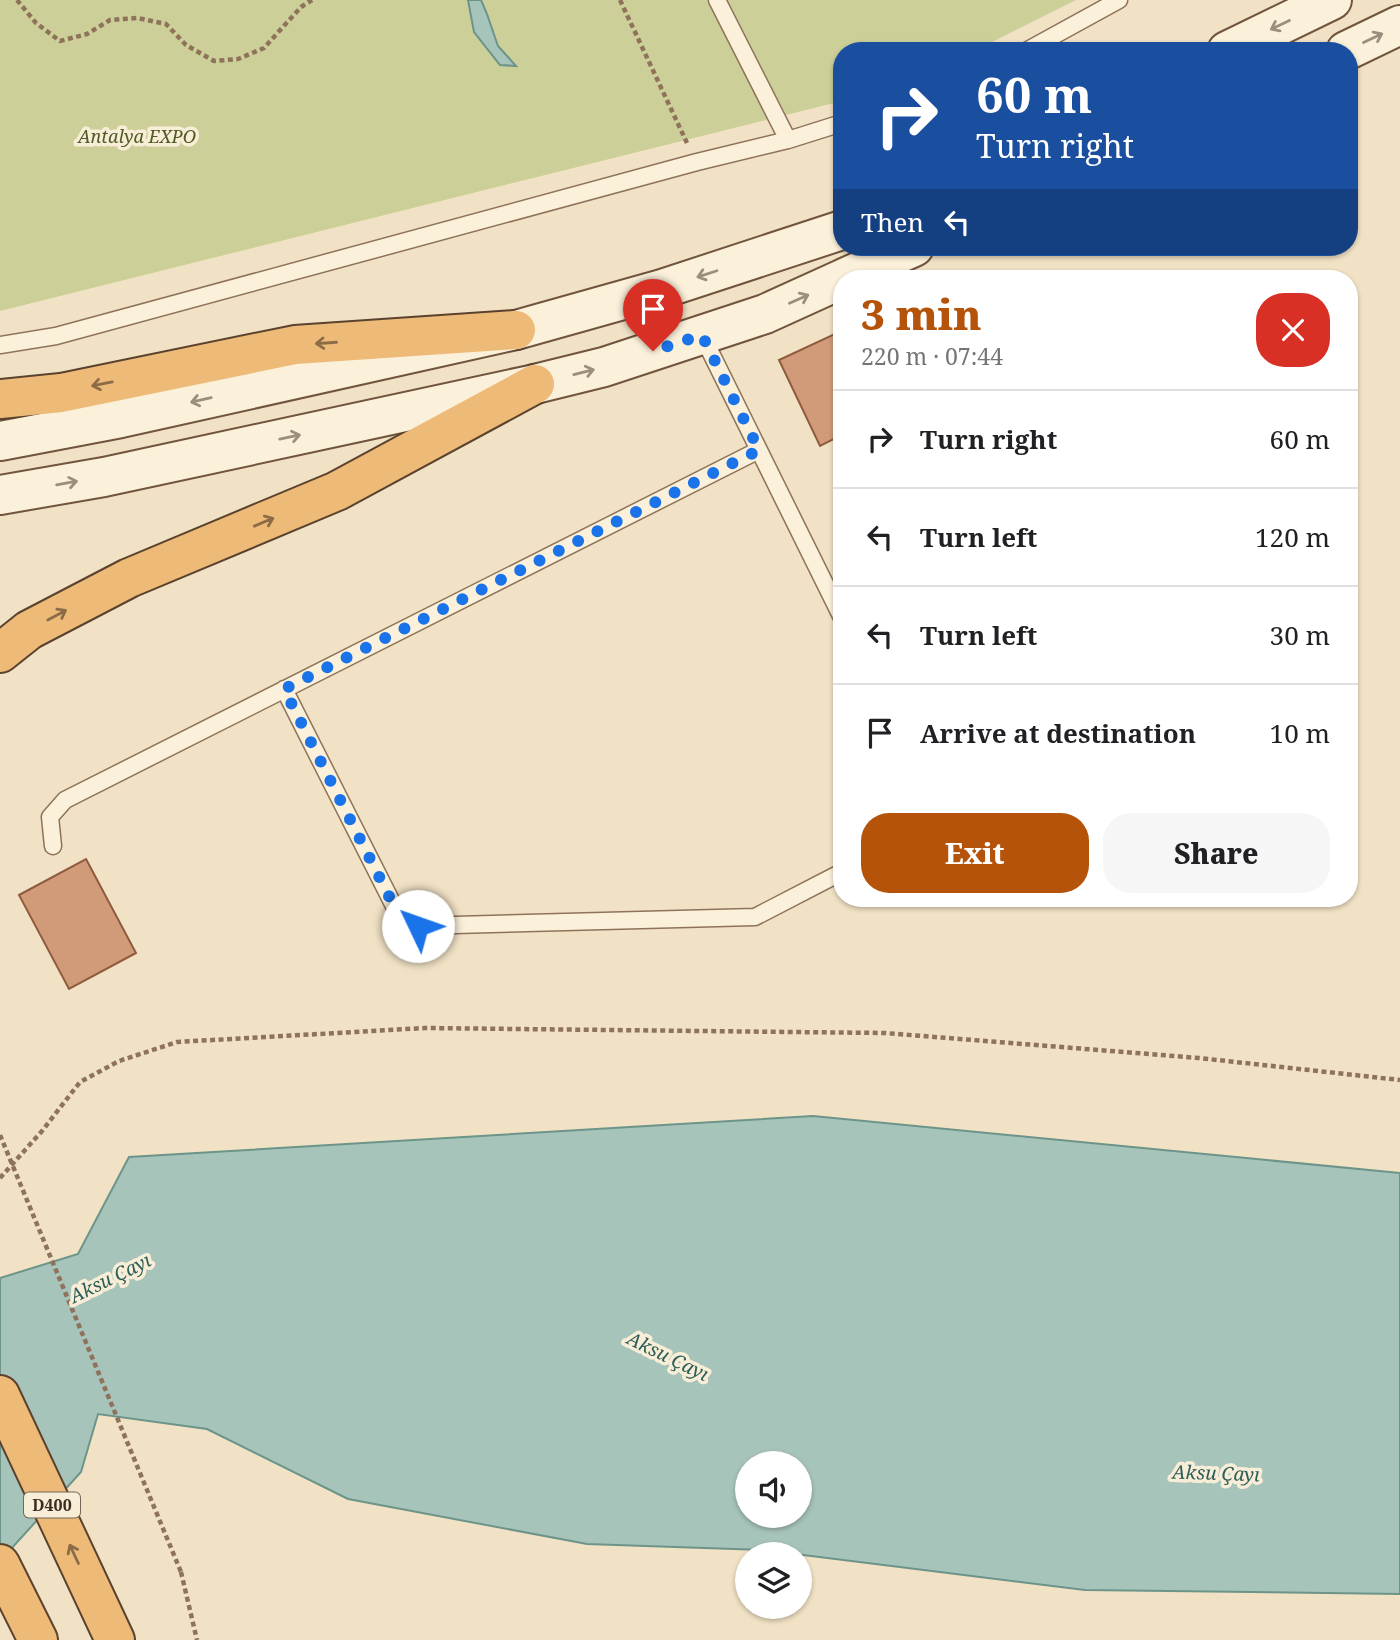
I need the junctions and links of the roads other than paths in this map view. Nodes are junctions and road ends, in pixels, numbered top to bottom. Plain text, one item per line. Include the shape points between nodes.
1 (718, 0) edge
2 (1119, 0) edge
3 (1332, 0) edge
4 (1400, 25) edge
5 (1042, 42) edge
6 (1246, 42) edge
7 (1358, 45) edge
8 (833, 126) edge
9 (788, 140) junction
10 (833, 233) edge
11 (894, 256) edge
12 (863, 270) edge
13 (833, 283) edge
14 (516, 330) junction
15 (702, 335) junction
16 (0, 345) edge
17 (535, 384) junction
18 (0, 399) edge
19 (0, 441) edge
20 (759, 450) junction
21 (0, 495) edge
22 (833, 600) edge
23 (0, 653) edge
24 (284, 689) junction
25 (53, 846) dead end
26 (833, 877) edge
27 (0, 1395) edge
28 (0, 1564) edge
29 (109, 1628) edge
30 (38, 1640) edge

1 - 9 lane
2 - 5 lane
3 -> 6 main road
7 -> 4 main road
8 - 9 lane
9 - 16 lane via 56,336
10 -> 14 main road via 662,289
11 - 12 main road
15 -> 13 main road via 765,314
14 -> 18 highway via 295,345 61,393
14 -> 19 main road
17 -> 15 main road
15 - 20 lane
21 -> 17 main road
23 -> 17 highway via 29,630 129,578 337,491
20 - 22 lane
20 - 24 lane
24 - 25 lane via 65,800 50,817
24 - 26 lane via 398,914 418,926 755,917
29 -> 27 highway, D400
28 - 30 highway

